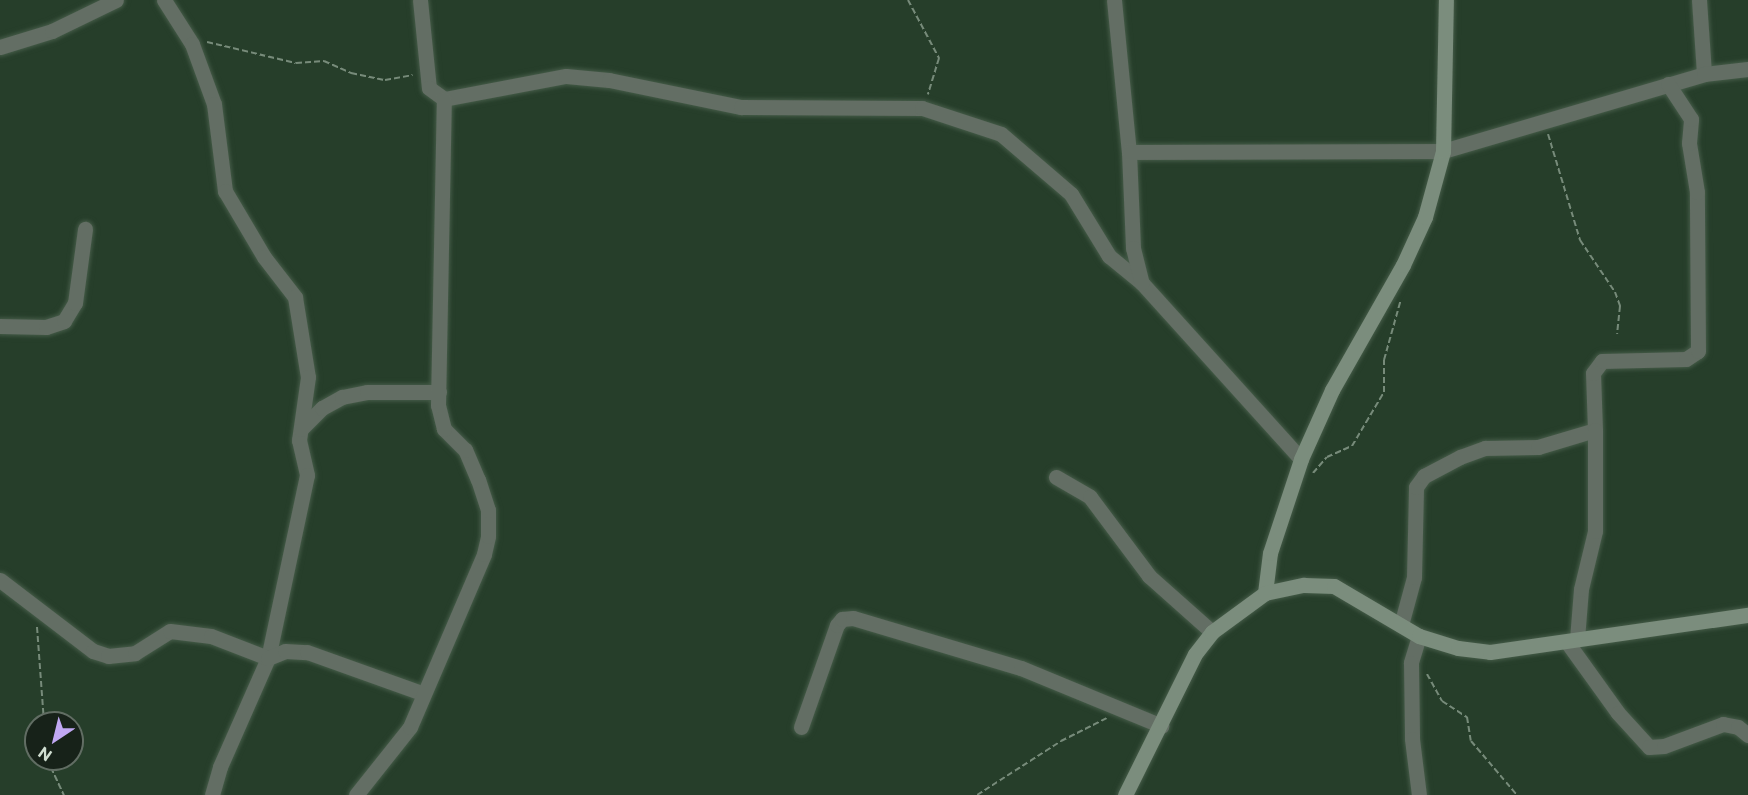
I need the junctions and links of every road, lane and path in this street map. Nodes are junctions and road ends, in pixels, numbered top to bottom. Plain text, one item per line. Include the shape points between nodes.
1 (116, 0) edge
2 (164, 0) edge
3 (420, 0) edge
4 (908, 0) edge
5 (1114, 0) edge
6 (1446, 0) edge
7 (1699, 0) edge
8 (192, 44) junction
9 (0, 47) edge
10 (1748, 69) edge
11 (427, 73) junction
12 (1704, 74) junction
13 (1668, 84) junction
14 (444, 99) junction
15 (922, 108) junction
16 (1544, 120) junction
17 (1443, 151) junction
18 (1129, 152) junction
19 (85, 229) dead end
20 (1399, 272) junction
21 (1142, 283) junction
22 (0, 326) edge
23 (1617, 334) dead end
24 (439, 392) junction
25 (300, 430) junction
26 (1595, 430) junction
27 (1300, 459) junction
28 (1312, 473) dead end
29 (1056, 477) dead end
30 (0, 580) edge
31 (1264, 593) junction
32 (34, 609) junction
33 (1748, 615) edge
34 (1401, 625) junction
35 (1212, 632) junction
36 (1419, 636) junction
37 (1572, 640) junction
38 (1413, 651) junction
39 (268, 658) junction
40 (424, 694) junction
41 (1123, 710) junction
42 (43, 711) edge
43 (1162, 726) junction
44 (801, 727) dead end
45 (1748, 735) edge
46 (53, 771) edge
47 (64, 795) edge
48 (212, 795) edge
49 (356, 795) edge
50 (977, 795) edge
51 (1125, 795) edge
52 (1419, 795) edge
53 (1517, 795) edge

1 - 9 street via 52,32
2 - 8 street
3 - 11 street
4 - 15 path via 939,58
5 - 18 street
6 - 17 street
7 - 12 street
8 - 11 path via 208,41 296,63 324,61 351,73 385,80
8 - 25 street via 214,104 225,192 264,257 295,297 308,377
10 - 12 street
11 - 14 street via 432,92
12 - 13 street
13 - 16 street
13 - 26 street via 1691,119 1689,143 1697,192 1694,222 1699,345 1696,354 1686,359 1598,363 1591,386
14 - 15 street via 566,76 609,80 741,107
14 - 24 street
15 - 21 street via 1001,134 1026,153 1071,194 1109,256
16 - 17 street
16 - 23 path via 1580,240 1620,306
17 - 18 street
17 - 20 street via 1425,217
18 - 21 street via 1133,248
19 - 22 street via 75,303 64,321 46,327
20 - 27 street via 1332,390
20 - 28 path via 1401,308 1384,360 1384,392 1352,446 1327,457
21 - 27 street
24 - 25 street via 367,392 342,397 322,408
24 - 40 street via 444,429 468,456 489,517 484,554
25 - 39 street via 307,475
26 - 34 street via 1538,447 1485,448 1439,466 1420,480 1413,524 1414,577
26 - 37 street via 1596,531
27 - 31 street via 1270,553
29 - 35 street via 1090,497 1149,576
30 - 32 street
31 - 34 street via 1304,585 1334,586
31 - 35 street
32 - 39 street via 93,651 108,656 135,653 170,631 211,636
32 - 42 path
33 - 37 street
34 - 36 street
35 - 43 street via 1195,654
36 - 37 street via 1458,648 1490,652
36 - 38 street
37 - 45 street via 1618,713 1649,747 1664,746 1723,724 1738,727
38 - 52 street via 1412,739
38 - 53 path via 1442,701 1467,717 1471,741
39 - 40 street via 285,651 307,652
39 - 48 street via 220,766
40 - 49 street via 406,733
41 - 43 street
41 - 44 street via 1022,668 853,618 843,619 837,625
41 - 50 path via 1061,741
43 - 51 street
46 - 47 path

